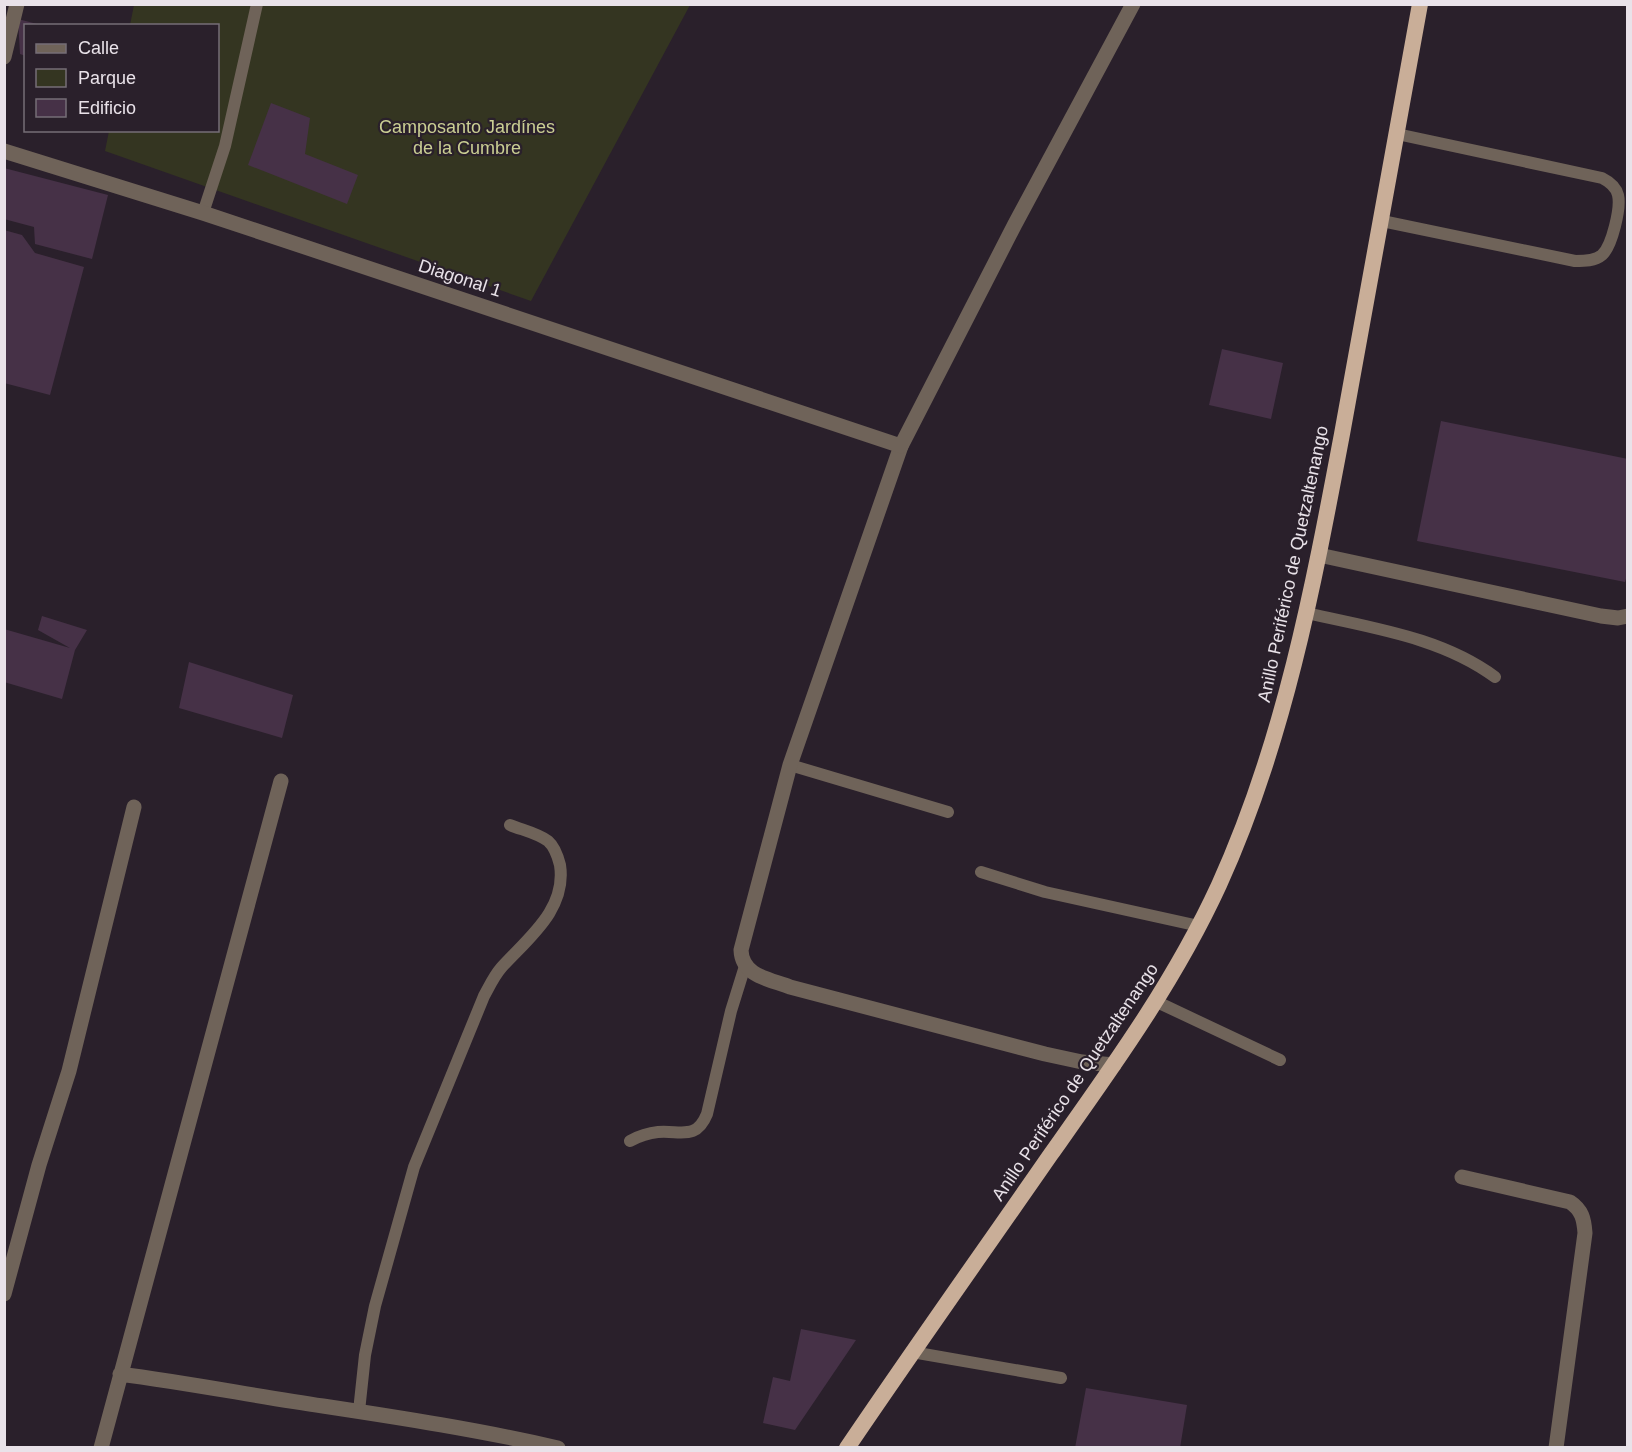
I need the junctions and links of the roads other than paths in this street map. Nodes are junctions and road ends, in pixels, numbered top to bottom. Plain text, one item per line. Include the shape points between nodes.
1 (17, 4) edge
2 (257, 4) edge
3 (1134, 4) edge
4 (1420, 4) edge
5 (4, 57) edge
6 (1396, 134) junction
7 (4, 152) edge
8 (203, 213) junction
9 (1382, 221) junction
10 (901, 446) junction
11 (1319, 555) junction
12 (1307, 613) junction
13 (1628, 616) edge
14 (1495, 677) dead end
15 (790, 765) junction
16 (281, 781) dead end
17 (134, 807) dead end
18 (948, 812) dead end
19 (510, 825) dead end
20 (981, 872) dead end
21 (1199, 926) junction
22 (745, 966) junction
23 (1155, 1001) junction
24 (1280, 1060) dead end
25 (1114, 1065) junction
26 (630, 1141) dead end
27 (1462, 1176) dead end
28 (4, 1294) edge
29 (912, 1352) junction
30 (120, 1374) junction
31 (1061, 1378) dead end
32 (359, 1411) junction
33 (101, 1448) edge
34 (558, 1448) edge
35 (847, 1448) edge
36 (1556, 1448) edge

1 - 5 street
2 - 8 lane via 225,146
3 - 10 street
4 - 6 highway, Anillo Periférico de Quetzaltenango
6 - 9 highway, Anillo Periférico de Quetzaltenango
6 - 9 lane via 1602,178 1614,187 1618,206 1608,247 1596,259 1585,261
7 - 8 street, Diagonal 1
8 - 10 street, Diagonal 1
9 - 11 highway, Anillo Periférico de Quetzaltenango
10 - 15 street
11 - 12 highway, Anillo Periférico de Quetzaltenango
11 - 13 street via 1601,616
12 - 14 lane via 1414,638 1460,654
12 - 21 highway, Anillo Periférico de Quetzaltenango via 1280,718 1253,801
15 - 18 lane
15 - 22 street via 741,950
16 - 30 street
17 - 28 street via 69,1071
19 - 32 lane via 549,842 560,863 562,880 553,909 500,970 484,996 414,1167 375,1306
20 - 21 lane via 1046,892
21 - 23 highway, Anillo Periférico de Quetzaltenango
22 - 25 street via 790,987 1045,1054
22 - 26 lane via 703,1124 687,1133 660,1132
23 - 24 lane
23 - 25 highway, Anillo Periférico de Quetzaltenango
25 - 29 highway, Anillo Periférico de Quetzaltenango
27 - 36 street via 1570,1202 1581,1213 1585,1233
29 - 31 lane
29 - 35 highway, Anillo Periférico de Quetzaltenango
30 - 32 street
30 - 33 street
32 - 34 street

